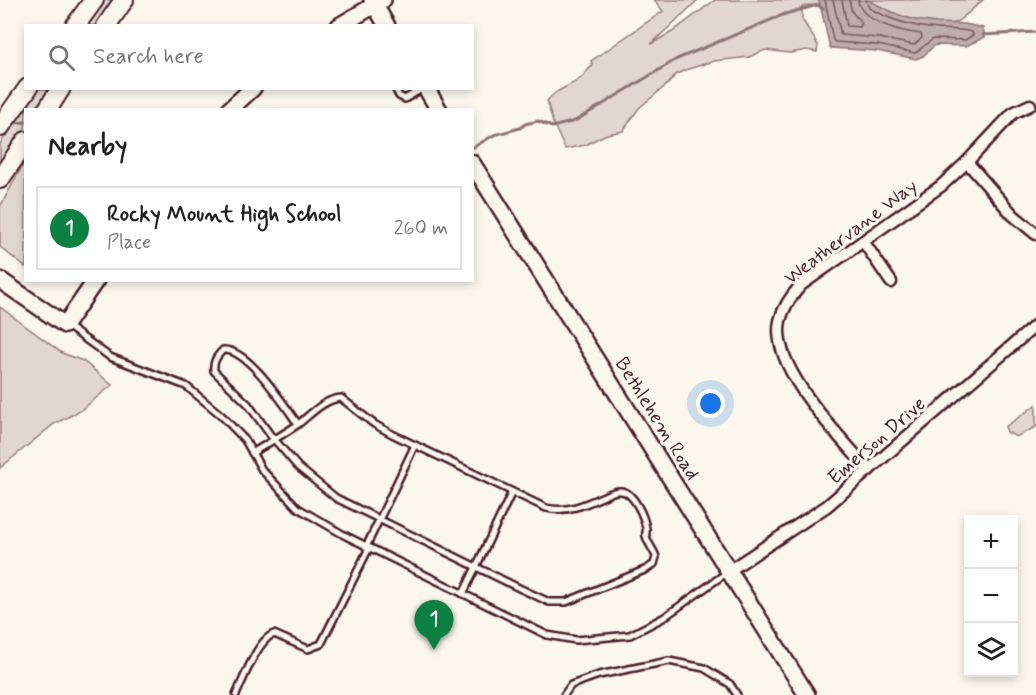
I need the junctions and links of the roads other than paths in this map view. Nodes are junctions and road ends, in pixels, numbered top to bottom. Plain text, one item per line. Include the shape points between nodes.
1 (94, 0) edge
2 (124, 0) edge
3 (376, 2) edge
4 (76, 24) edge
5 (107, 24) edge
6 (342, 24) edge
7 (386, 24) edge
8 (27, 90) edge
9 (60, 90) edge
10 (252, 90) edge
11 (396, 90) edge
12 (421, 90) edge
13 (425, 90) edge
14 (1030, 105) dead end
15 (48, 108) edge
16 (231, 108) edge
17 (438, 108) edge
18 (0, 128) edge
19 (24, 144) edge
20 (967, 162) junction
21 (474, 166) edge
22 (0, 178) edge
23 (1036, 234) edge
24 (863, 241) junction
25 (0, 280) edge
26 (95, 282) edge
27 (891, 282) dead end
28 (65, 325) junction
29 (1036, 325) edge
30 (298, 424) junction
31 (274, 439) junction
32 (415, 445) junction
33 (252, 453) junction
34 (869, 470) junction
35 (512, 492) junction
36 (379, 520) junction
37 (368, 547) junction
38 (477, 567) junction
39 (730, 570) junction
40 (463, 594) junction
41 (236, 695) edge
42 (564, 695) edge
43 (737, 695) edge
44 (807, 695) edge

1 - 4 highway
2 - 5 highway
3 - 6 main road
3 - 7 main road
8 - 18 highway
9 - 15 highway
10 - 16 main road
11 - 12 lane via 405,99
13 - 17 main road
14 - 20 street, Weathervane Way via 1013,113
19 - 22 highway
20 - 23 street via 1013,215
20 - 24 street, Weathervane Way via 941,186
21 - 39 main road, Bethlehem Road
24 - 27 street
24 - 34 street, Weathervane Way via 801,285 783,311 779,337 794,377
25 - 28 main road
26 - 28 main road
28 - 33 lane via 110,357 186,386 221,415
29 - 34 street, Emerson Drive
30 - 31 lane
30 - 31 lane via 248,363 233,351 223,350 215,360 214,371 248,404
30 - 32 lane via 331,400 342,398 374,424
31 - 33 lane
31 - 36 lane via 298,467 336,498
32 - 35 lane
32 - 36 lane
33 - 37 lane via 262,470 298,508
34 - 39 street, Emerson Drive via 827,506
35 - 38 lane
35 - 38 lane via 562,511 613,492 626,492 644,521 645,535 656,558 654,564 630,577 558,603
36 - 37 lane
36 - 38 lane
37 - 40 lane
37 - 41 lane via 321,644 308,649 269,635
38 - 40 lane
39 - 40 lane via 663,618 630,635 598,639 547,635
39 - 44 main road, Bethlehem Road
42 - 43 lane via 571,685 599,675 669,661 704,668 730,684

